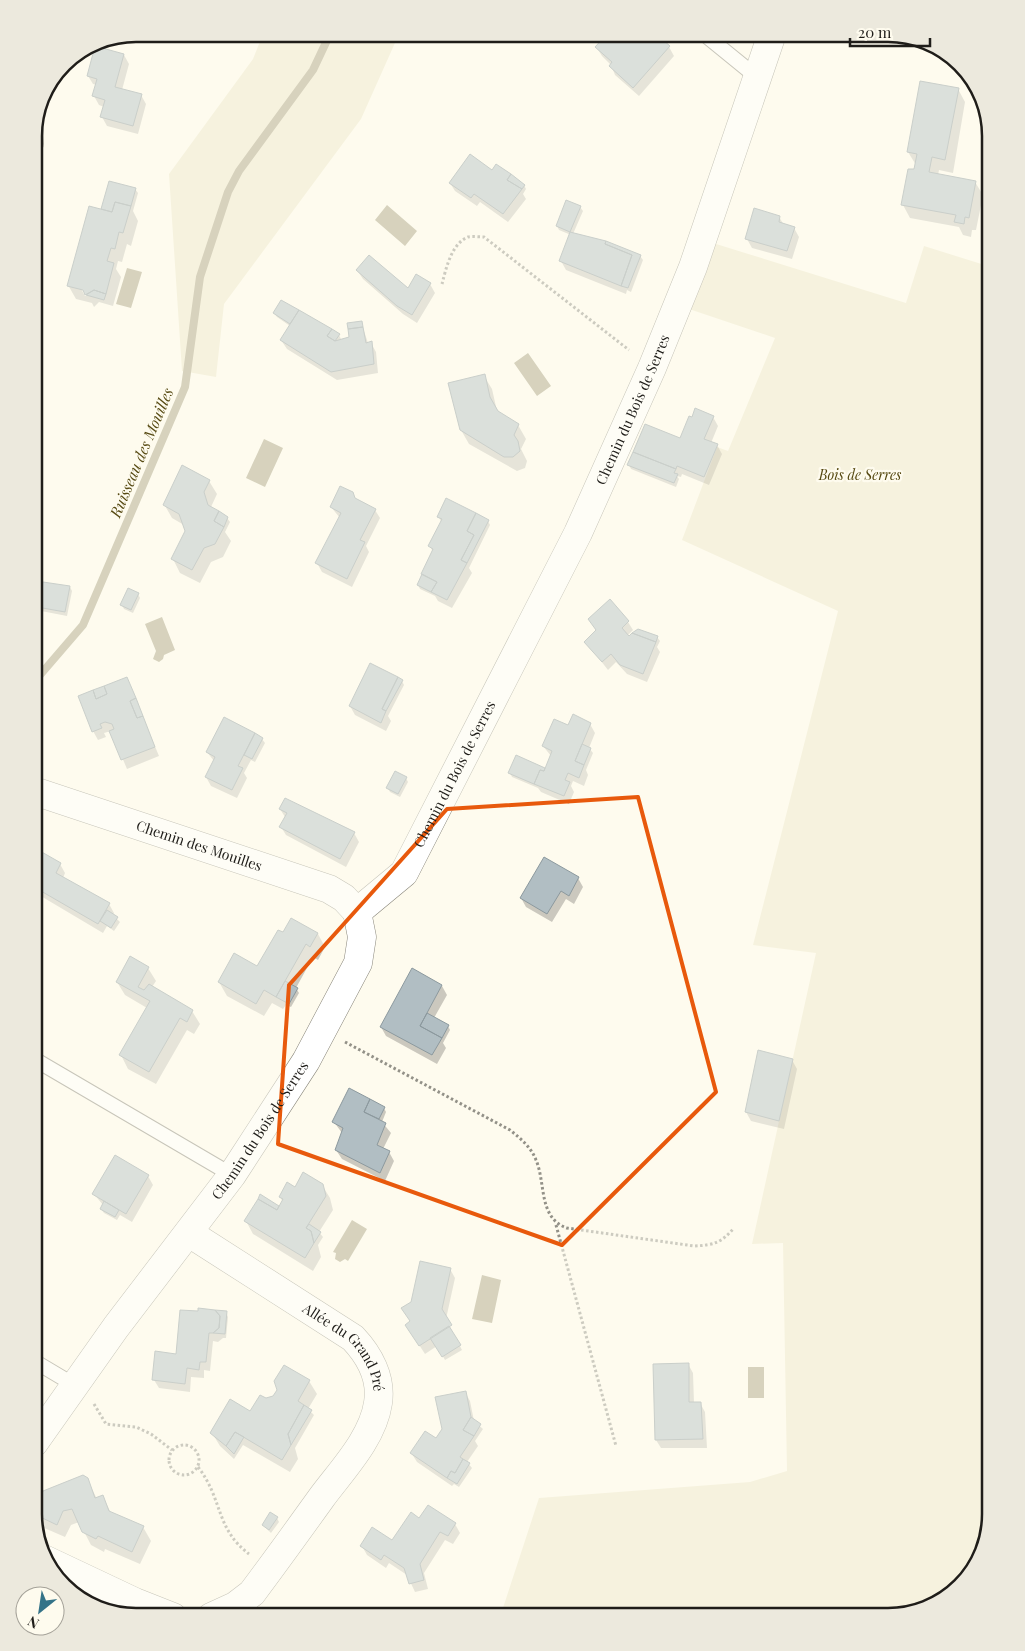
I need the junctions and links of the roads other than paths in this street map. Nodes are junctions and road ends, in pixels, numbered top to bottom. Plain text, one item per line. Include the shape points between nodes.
1 (715, 43) edge
2 (769, 43) edge
3 (758, 78) junction
4 (43, 794) edge
5 (356, 912) junction
6 (42, 1064) edge
7 (232, 1175) junction
8 (189, 1233) junction
9 (42, 1366) edge
10 (83, 1394) junction
11 (42, 1436) edge
12 (57, 1565) edge
13 (150, 1608) edge
14 (231, 1608) edge

1 - 3 lane
2 - 3 street, Chemin du Bois de Serres
3 - 5 street, Chemin du Bois de Serres via 693,267 578,533 404,873
4 - 5 street, Chemin des Mouilles via 329,890 344,898
5 - 7 street, Chemin du Bois de Serres via 362,938 358,963 273,1115
6 - 7 lane
7 - 8 street, Chemin du Bois de Serres
8 - 10 street, Chemin du Bois de Serres via 116,1327
8 - 14 street, Allée du Grand Pré via 353,1338 362,1348 378,1380 378,1402 373,1422 356,1450 252,1593
9 - 10 lane
10 - 11 street, Chemin du Bois de Serres
12 - 13 street

